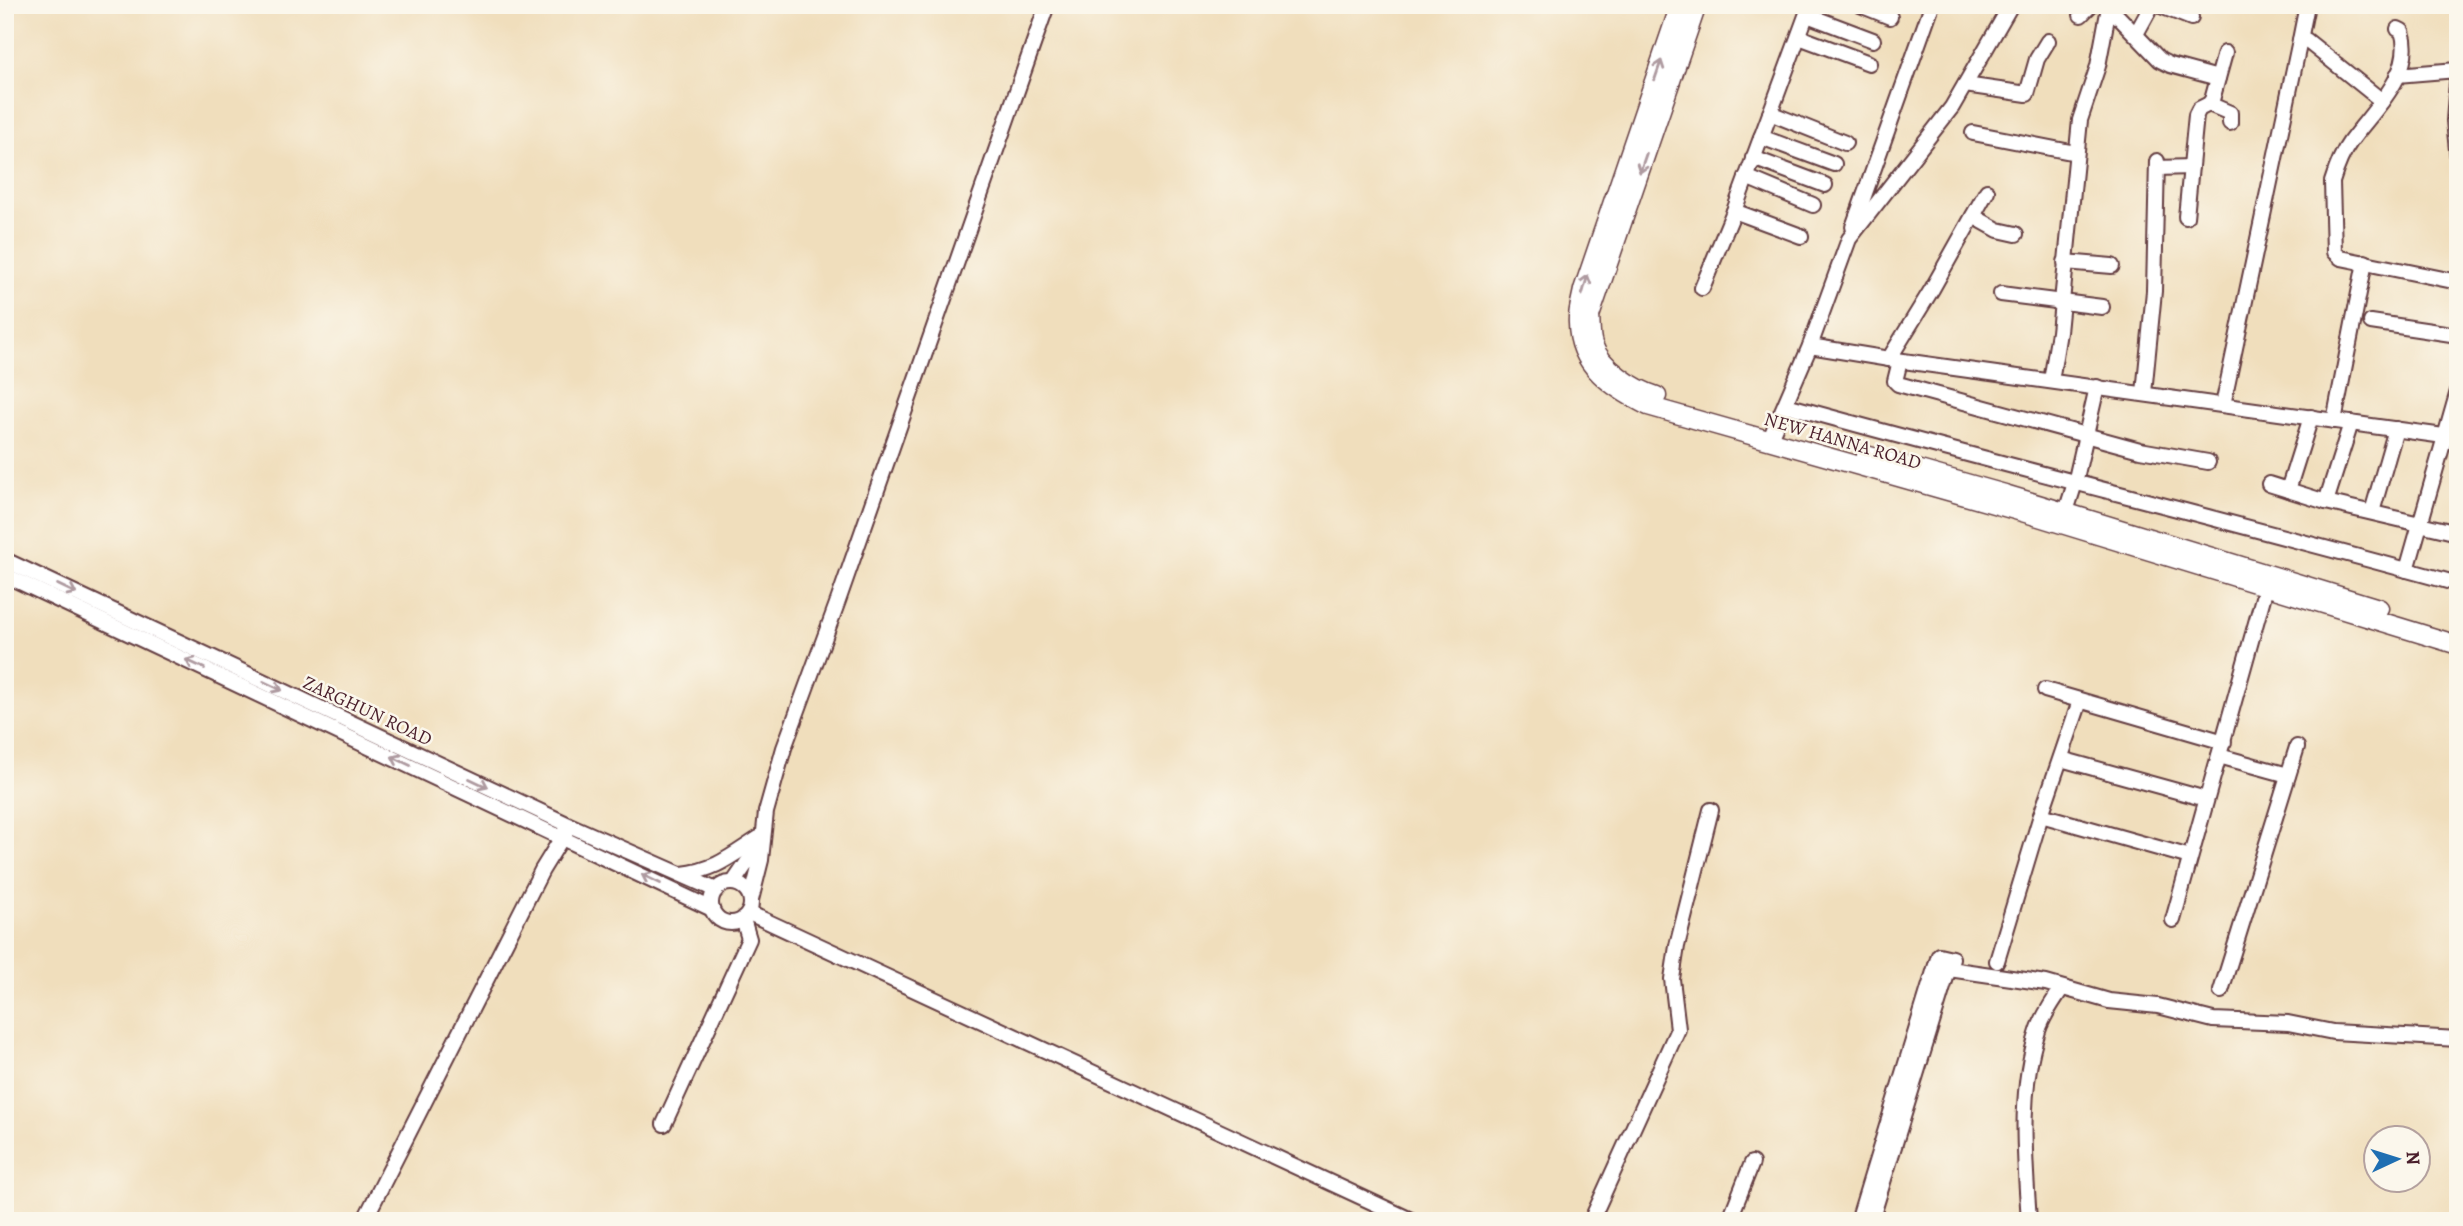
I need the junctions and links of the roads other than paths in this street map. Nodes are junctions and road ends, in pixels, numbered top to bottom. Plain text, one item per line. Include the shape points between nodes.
1 (1047, 5) edge
2 (1680, 5) edge
3 (1696, 5) edge
4 (1860, 5) edge
5 (1932, 5) edge
6 (2011, 5) edge
7 (2152, 5) edge
8 (2158, 5) edge
9 (2307, 5) edge
10 (2108, 6) edge
11 (1809, 10) edge
12 (1890, 17) dead end
13 (2191, 18) dead end
14 (2398, 29) dead end
15 (2137, 34) junction
16 (1799, 37) junction
17 (1873, 40) dead end
18 (2300, 40) junction
19 (2048, 41) dead end
20 (2225, 53) dead end
21 (1869, 63) dead end
22 (2457, 69) edge
23 (2397, 75) junction
24 (2218, 78) junction
25 (1965, 85) junction
26 (2382, 101) junction
27 (2209, 104) junction
28 (1770, 113) junction
29 (2230, 123) dead end
30 (1973, 133) dead end
31 (1761, 137) junction
32 (1845, 144) dead end
33 (2076, 153) junction
34 (1754, 158) junction
35 (2458, 160) edge
36 (1834, 164) dead end
37 (2191, 167) junction
38 (1746, 177) junction
39 (1825, 185) dead end
40 (2458, 187) edge
41 (1987, 191) dead end
42 (2458, 198) edge
43 (1813, 205) dead end
44 (1734, 211) junction
45 (1973, 216) junction
46 (2186, 217) dead end
47 (2016, 234) dead end
48 (1801, 236) dead end
49 (1849, 239) junction
50 (2065, 262) junction
51 (2365, 262) junction
52 (2112, 266) dead end
53 (2458, 282) edge
54 (1702, 288) dead end
55 (2001, 294) dead end
56 (2062, 302) junction
57 (2102, 307) dead end
58 (2371, 323) dead end
59 (2458, 335) edge
60 (1810, 346) junction
61 (1894, 360) junction
62 (2051, 381) junction
63 (2097, 387) junction
64 (2458, 391) edge
65 (2144, 393) junction
66 (1786, 405) junction
67 (2223, 405) junction
68 (2311, 417) junction
69 (2334, 421) junction
70 (2351, 423) junction
71 (2396, 429) junction
72 (1772, 435) junction
73 (2086, 436) junction
74 (2451, 437) edge
75 (2208, 462) dead end
76 (2075, 483) junction
77 (2269, 484) dead end
78 (2288, 490) junction
79 (2326, 502) junction
80 (2372, 512) junction
81 (2064, 519) junction
82 (2420, 524) junction
83 (2458, 533) edge
84 (5, 560) edge
85 (2407, 570) junction
86 (5, 575) edge
87 (2458, 584) edge
88 (2266, 587) junction
89 (2458, 633) edge
90 (2458, 645) edge
91 (2045, 690) dead end
92 (2080, 701) junction
93 (2297, 747) dead end
94 (2221, 749) junction
95 (2061, 758) junction
96 (2288, 775) junction
97 (2206, 799) junction
98 (1711, 810) dead end
99 (2041, 816) junction
100 (566, 831) junction
101 (761, 834) junction
102 (2190, 857) junction
103 (680, 874) junction
104 (733, 883) junction
105 (716, 890) junction
106 (712, 909) junction
107 (748, 910) junction
108 (2173, 920) dead end
109 (1997, 961) dead end
110 (1948, 969) junction
111 (2062, 988) junction
112 (2221, 991) dead end
113 (2458, 1039) edge
114 (664, 1124) dead end
115 (1752, 1163) dead end
116 (364, 1221) edge
117 (1413, 1221) edge
118 (1591, 1221) edge
119 (1729, 1221) edge
120 (1858, 1221) edge
121 (1871, 1221) edge
122 (2029, 1221) edge

1 - 101 street via 784,748
72 -> 2 main road, NEW HANNA ROAD via 1648,406 1618,391 1582,351 1577,322 1583,290
3 -> 72 main road, NEW HANNA ROAD via 1590,316 1593,344 1604,362 1647,393
4 - 12 street
5 - 49 street
6 - 25 street
7 - 15 street
8 - 13 street
9 - 18 street
10 - 15 street
10 - 33 street
11 - 16 street
11 - 17 street
14 - 23 street via 2406,41
15 - 24 street via 2160,60
16 - 21 street
16 - 28 street
18 - 26 street via 2306,40
18 - 67 street
19 - 25 street via 2026,94
20 - 24 street
22 - 23 street
22 - 35 street via 2454,121
23 - 26 street
24 - 27 street
25 - 49 street
26 - 51 street via 2349,143 2332,182 2334,252 2340,258
27 - 29 street via 2228,110
27 - 37 street via 2202,105 2196,115
28 - 31 street
28 - 32 street
30 - 33 street
31 - 34 street
31 - 36 street
33 - 50 street
34 - 38 street
34 - 39 street
37 - 46 street
37 - 65 street via 2157,164 2154,290
38 - 43 street
38 - 44 street
40 - 42 street
41 - 45 street
44 - 48 street
44 - 54 street
45 - 47 street
45 - 61 street
49 - 60 street
50 - 52 street
50 - 56 street
51 - 53 street
51 - 69 street
55 - 56 street
56 - 57 street
56 - 62 street
58 - 59 street
60 - 61 street
60 - 66 street
61 - 62 street
61 - 73 street via 1898,384
62 - 63 street
63 - 65 street
63 - 73 street
64 - 74 street
65 - 67 street
66 - 72 street
66 - 76 street
67 - 68 street
68 - 69 street
68 - 78 street
69 - 70 street
70 - 71 street
70 - 79 street
71 - 74 street
71 - 80 street
72 - 81 main road, NEW HANNA ROAD
73 - 75 street via 2161,456
73 - 76 street
74 - 82 street
76 - 81 street
76 - 85 street
77 - 78 street
78 - 79 street
79 - 80 street
80 - 82 street
81 - 88 main road, NEW HANNA ROAD
81 - 89 main road, NEW HANNA ROAD
82 - 83 street
82 - 85 street
84 -> 100 street, ZARGHUN ROAD
85 - 87 street
100 -> 86 street
88 - 90 main road, NEW HANNA ROAD
88 - 94 street
91 - 92 street
92 - 94 street
92 - 95 street
93 - 96 street
94 - 96 street
94 - 97 street
95 - 97 street
95 - 99 street
96 - 112 street
97 - 102 street
98 - 118 street via 1672,979 1678,1029
99 - 102 street
99 - 109 street
100 - 103 street, ZARGHUN ROAD
106 -> 100 street
100 - 116 street
101 - 103 street via 710,869
101 - 104 street
101 - 107 street via 761,860
102 - 108 street
103 - 105 street, ZARGHUN ROAD
104 - 105 street
104 - 107 street via 745,888
105 - 106 street
106 - 107 street via 726,922 738,922
107 - 114 street via 749,939
107 - 117 street
110 - 111 street
110 - 120 street via 1952,958 1939,955
110 - 121 street
111 - 113 street via 2214,1020
111 - 122 street via 2038,1031 2029,1073 2024,1127
115 - 119 street

